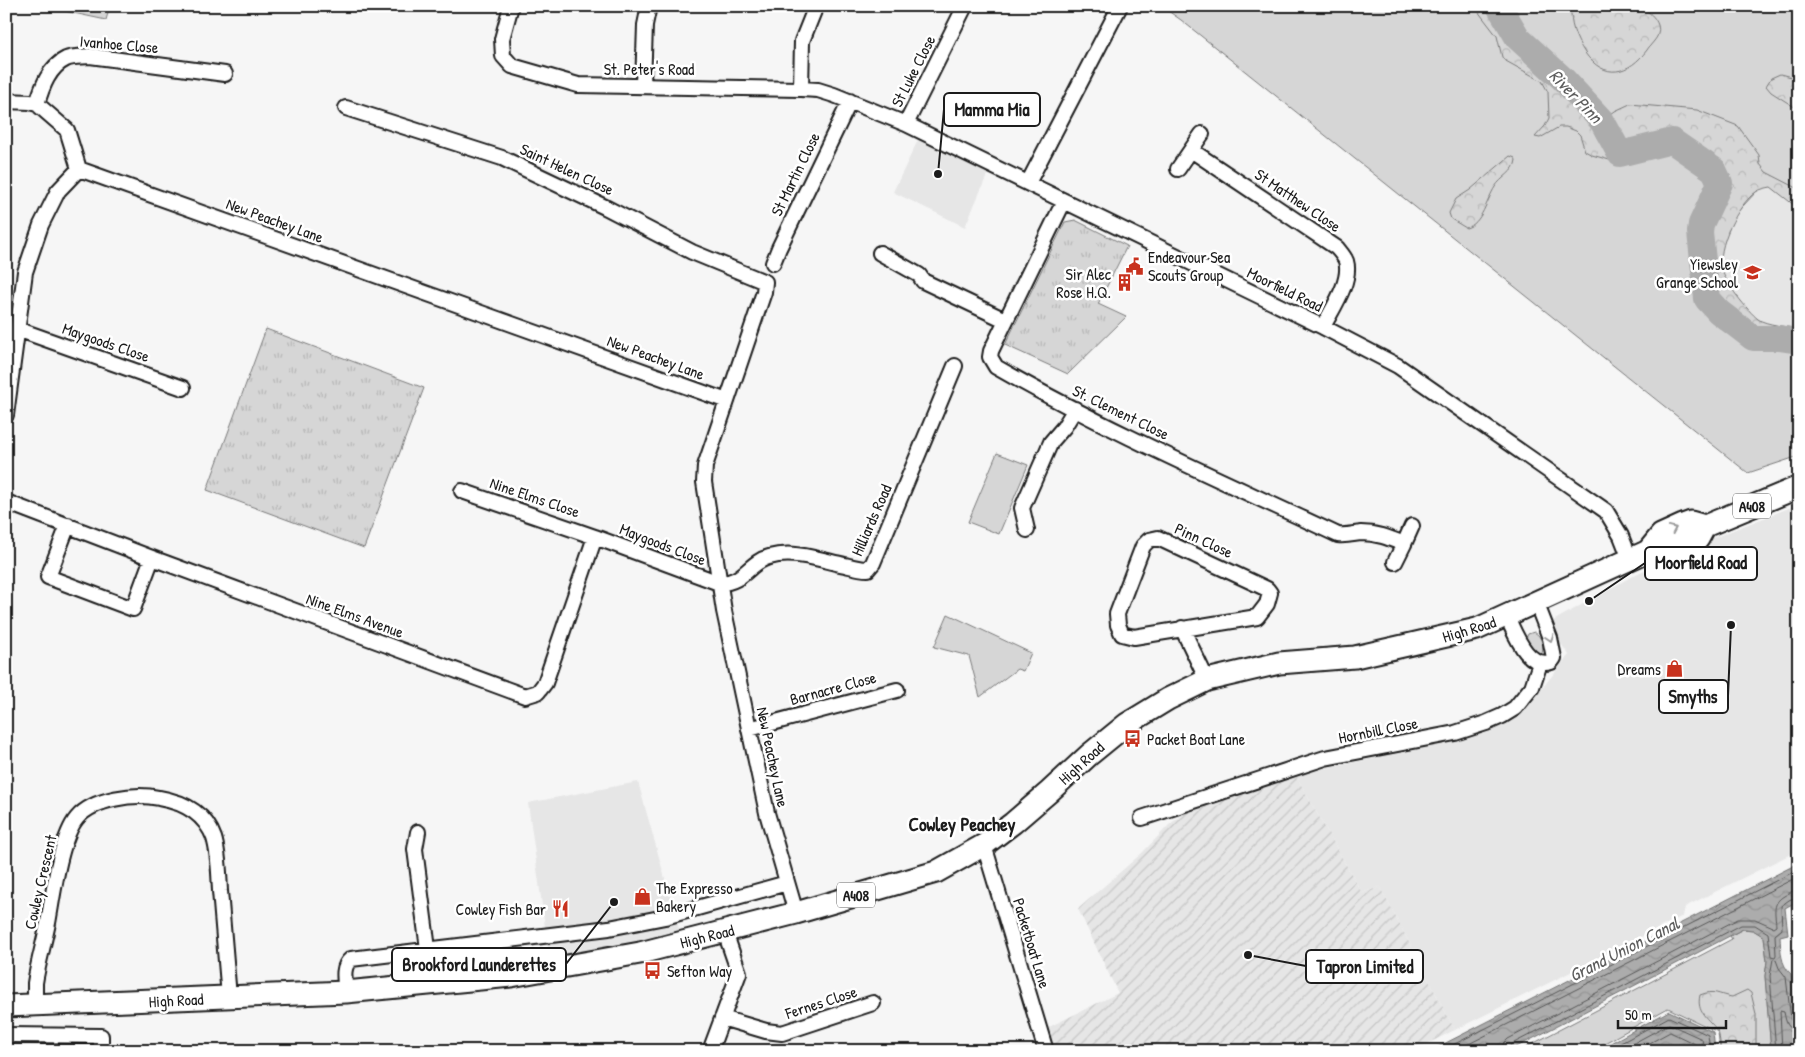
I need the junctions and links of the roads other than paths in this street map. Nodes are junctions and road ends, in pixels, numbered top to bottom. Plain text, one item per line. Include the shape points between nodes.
1 (511, 6) edge
2 (649, 6) edge
3 (816, 6) edge
4 (965, 6) edge
5 (1120, 6) edge
6 (225, 74) dead end
7 (643, 85) junction
8 (801, 89) junction
9 (6, 101) edge
10 (850, 101) junction
11 (37, 104) junction
12 (346, 108) dead end
13 (906, 124) junction
14 (1202, 134) dead end
15 (1191, 150) junction
16 (79, 169) junction
17 (1178, 170) dead end
18 (1028, 183) junction
19 (1064, 201) junction
20 (880, 253) dead end
21 (773, 263) dead end
22 (1005, 320) junction
23 (1323, 327) junction
24 (17, 329) junction
25 (955, 366) dead end
26 (183, 388) dead end
27 (7, 398) edge
28 (727, 401) junction
29 (1075, 409) junction
30 (6, 415) edge
31 (1799, 487) edge
32 (462, 491) dead end
33 (6, 502) edge
34 (68, 526) junction
35 (1412, 526) dead end
36 (1027, 530) dead end
37 (595, 537) junction
38 (1404, 544) junction
39 (1639, 555) junction
40 (152, 558) junction
41 (1395, 562) dead end
42 (720, 583) junction
43 (1536, 602) junction
44 (1507, 617) junction
45 (1182, 628) junction
46 (1540, 663) junction
47 (1207, 680) junction
48 (896, 690) dead end
49 (750, 729) junction
50 (1142, 818) dead end
51 (418, 832) dead end
52 (984, 844) junction
53 (787, 883) junction
54 (796, 913) junction
55 (725, 932) junction
56 (428, 949) junction
57 (346, 992) junction
58 (229, 997) junction
59 (873, 1003) dead end
60 (6, 1006) edge
61 (35, 1006) junction
62 (722, 1018) junction
63 (6, 1035) edge
64 (101, 1051) edge
65 (710, 1051) edge
66 (1046, 1051) edge

1 - 7 street, St. Peter's Road via 502,39 503,56 512,66 578,85
2 - 7 street via 645,25
3 - 8 street via 802,41
4 - 13 street, St Luke Close
5 - 18 street
6 - 11 street, Ivanhoe Close via 90,56 68,58 44,83
7 - 8 street, St. Peter's Road
8 - 10 street, St. Peter's Road via 818,90
9 - 11 street
10 - 13 street, Moorfield Road
10 - 21 street, St Martin Close
11 - 16 street via 67,130
12 - 28 street, Saint Helen Close via 502,158 692,252 765,282
13 - 18 street, Moorfield Road
14 - 15 street
15 - 17 street
15 - 23 street, St Matthew Close via 1337,248 1345,259 1346,277
16 - 24 street via 58,191 42,225 25,272
16 - 28 street, New Peachey Lane
18 - 19 street, Moorfield Road
19 - 22 street, St. Clement Close
19 - 23 street, Moorfield Road
20 - 22 street via 919,275 923,281
22 - 29 street, St. Clement Close via 990,354 994,364
23 - 39 street, Moorfield Road via 1414,376 1606,511 1621,536
24 - 26 street, Maygoods Close
24 - 27 street
25 - 42 street, Hilliards Road via 870,568 806,556 782,555 767,557 735,581
27 - 30 street
28 - 42 street, New Peachey Lane via 705,466 704,482
29 - 36 street via 1052,442 1022,508
29 - 38 street, St. Clement Close via 1338,535 1383,535
31 - 39 main road, A408 via 1705,526 1691,522 1683,525 1661,535
32 - 37 street, Nine Elms Close
33 - 34 street, Nine Elms Avenue
34 - 40 street, Nine Elms Avenue
34 - 40 street via 48,577 133,609
35 - 38 street
37 - 40 street, Nine Elms Avenue via 545,683 538,692 525,696
37 - 42 street, Maygoods Close
38 - 41 street
39 - 43 main road, High Road / A408
42 - 49 street, New Peachey Lane
43 - 44 main road, High Road / A408
43 -> 46 street via 1554,654 1551,662
44 - 46 street via 1527,653
44 - 47 main road, High Road / A408 via 1477,629 1381,652 1280,663
45 - 45 street, Pinn Close via 1134,637 1122,634 1118,625 1116,614 1143,546 1149,540 1166,540 1270,594 1267,604 1256,617
45 - 47 street
46 - 50 street, Hornbill Close via 1532,687 1515,708 1486,723 1455,733 1325,758
47 - 52 main road, High Road / A408 via 1168,698 1122,728 1026,812
48 - 49 street, Barnacre Close
49 - 53 street, New Peachey Lane via 767,813
51 - 56 street via 415,849
52 - 54 main road, High Road / A408 via 936,872
52 - 66 street, Packetboat Lane
53 - 54 street, New Peachey Lane
53 - 56 street, High Road via 656,919 609,928
54 - 55 main road, High Road / A408
55 - 57 main road, High Road / A408 via 640,953 511,976
55 - 62 street via 739,973
56 - 57 street, High Road via 351,959 344,969
57 - 58 main road, High Road / A408
58 - 61 main road, High Road / A408
58 - 61 street, Cowley Crescent via 214,838 202,818 178,802 130,796 112,799 86,810 70,828 35,983
59 - 62 street, Fernes Close via 782,1033
60 - 61 main road, High Road / A408
62 - 65 street
63 - 64 street via 101,1036

